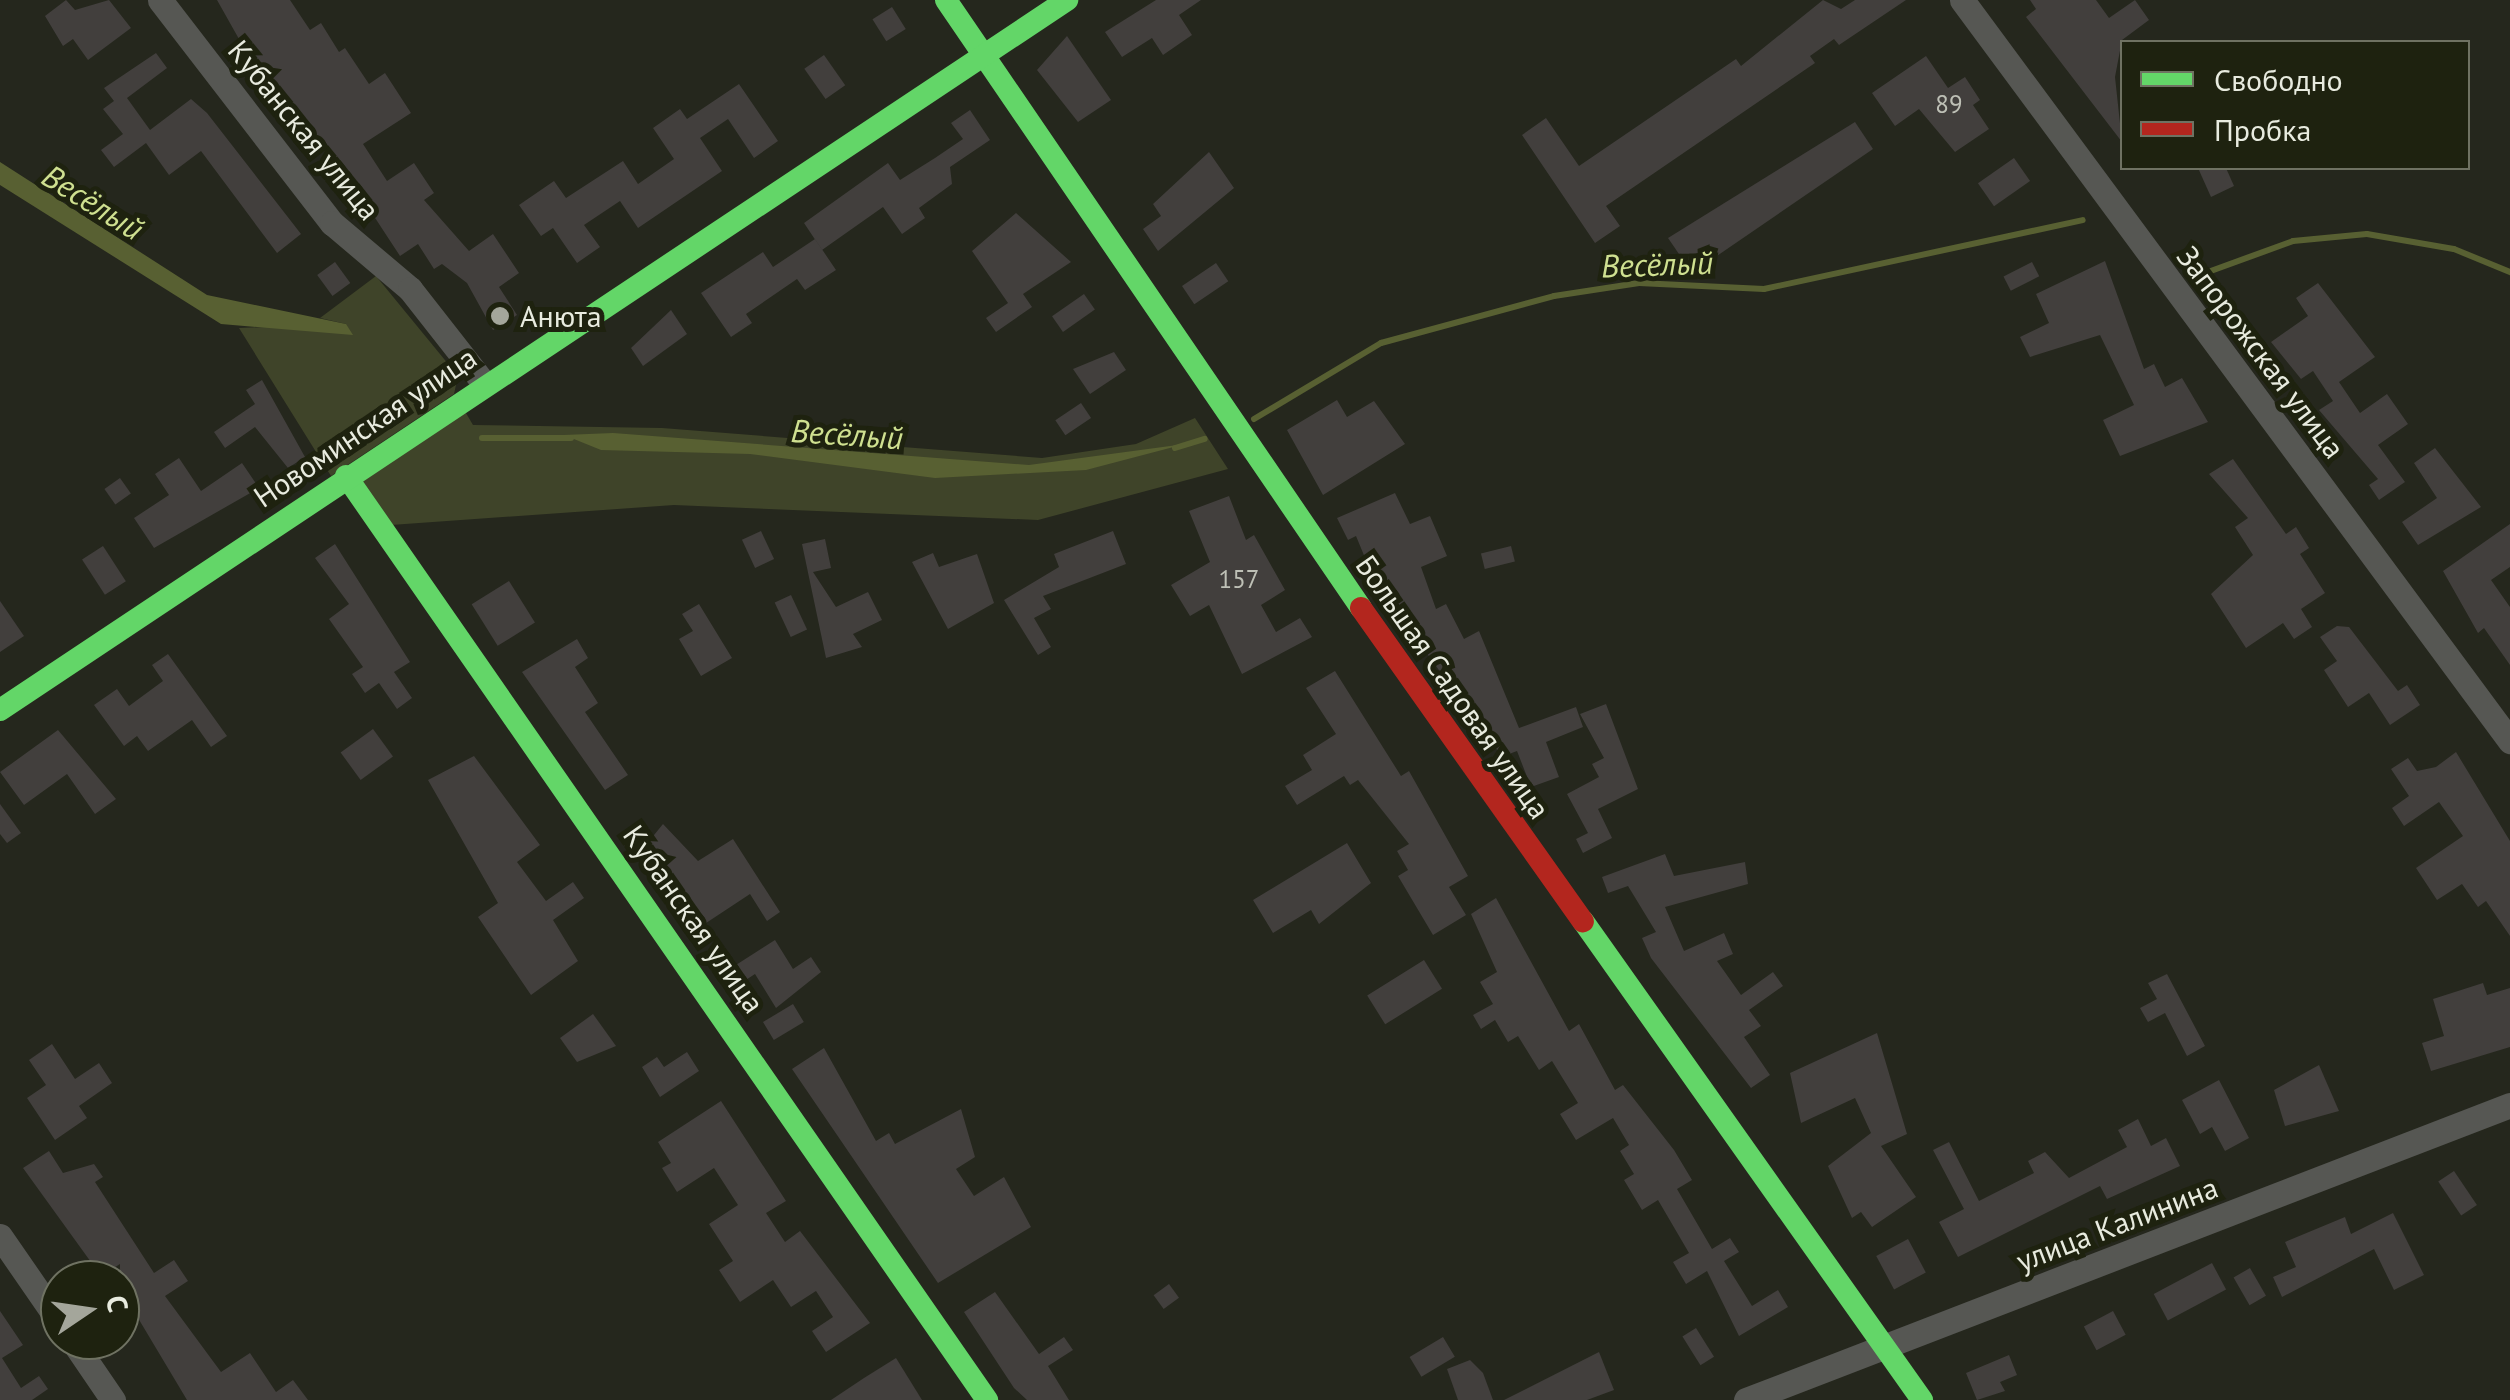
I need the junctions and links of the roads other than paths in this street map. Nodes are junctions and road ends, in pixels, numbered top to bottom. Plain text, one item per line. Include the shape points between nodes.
1 (160, 0) edge
2 (946, 0) edge
3 (1067, 0) edge
4 (1962, 0) edge
5 (980, 52) junction
6 (483, 382) junction
7 (346, 476) junction
8 (0, 710) edge
9 (2510, 741) edge
10 (2510, 1105) edge
11 (0, 1236) edge
12 (40, 1294) edge
13 (1881, 1344) junction
14 (86, 1360) edge
15 (113, 1400) edge
16 (987, 1400) edge
17 (1746, 1400) edge
18 (1922, 1400) edge

1 - 6 street, Кубанская улица via 332,223 410,289
2 - 5 street, Большая Садовая улица
3 - 5 street, Новоминская улица
4 - 9 street, Запорожская улица
5 - 6 street, Новоминская улица
5 - 13 street, Большая Садовая улица
6 - 7 street, Новоминская улица
7 - 8 street, Новоминская улица
7 - 16 street, Кубанская улица
10 - 13 street, улица Калинина
11 - 12 street
13 - 17 street, улица Калинина
13 - 18 street, Большая Садовая улица
14 - 15 street

